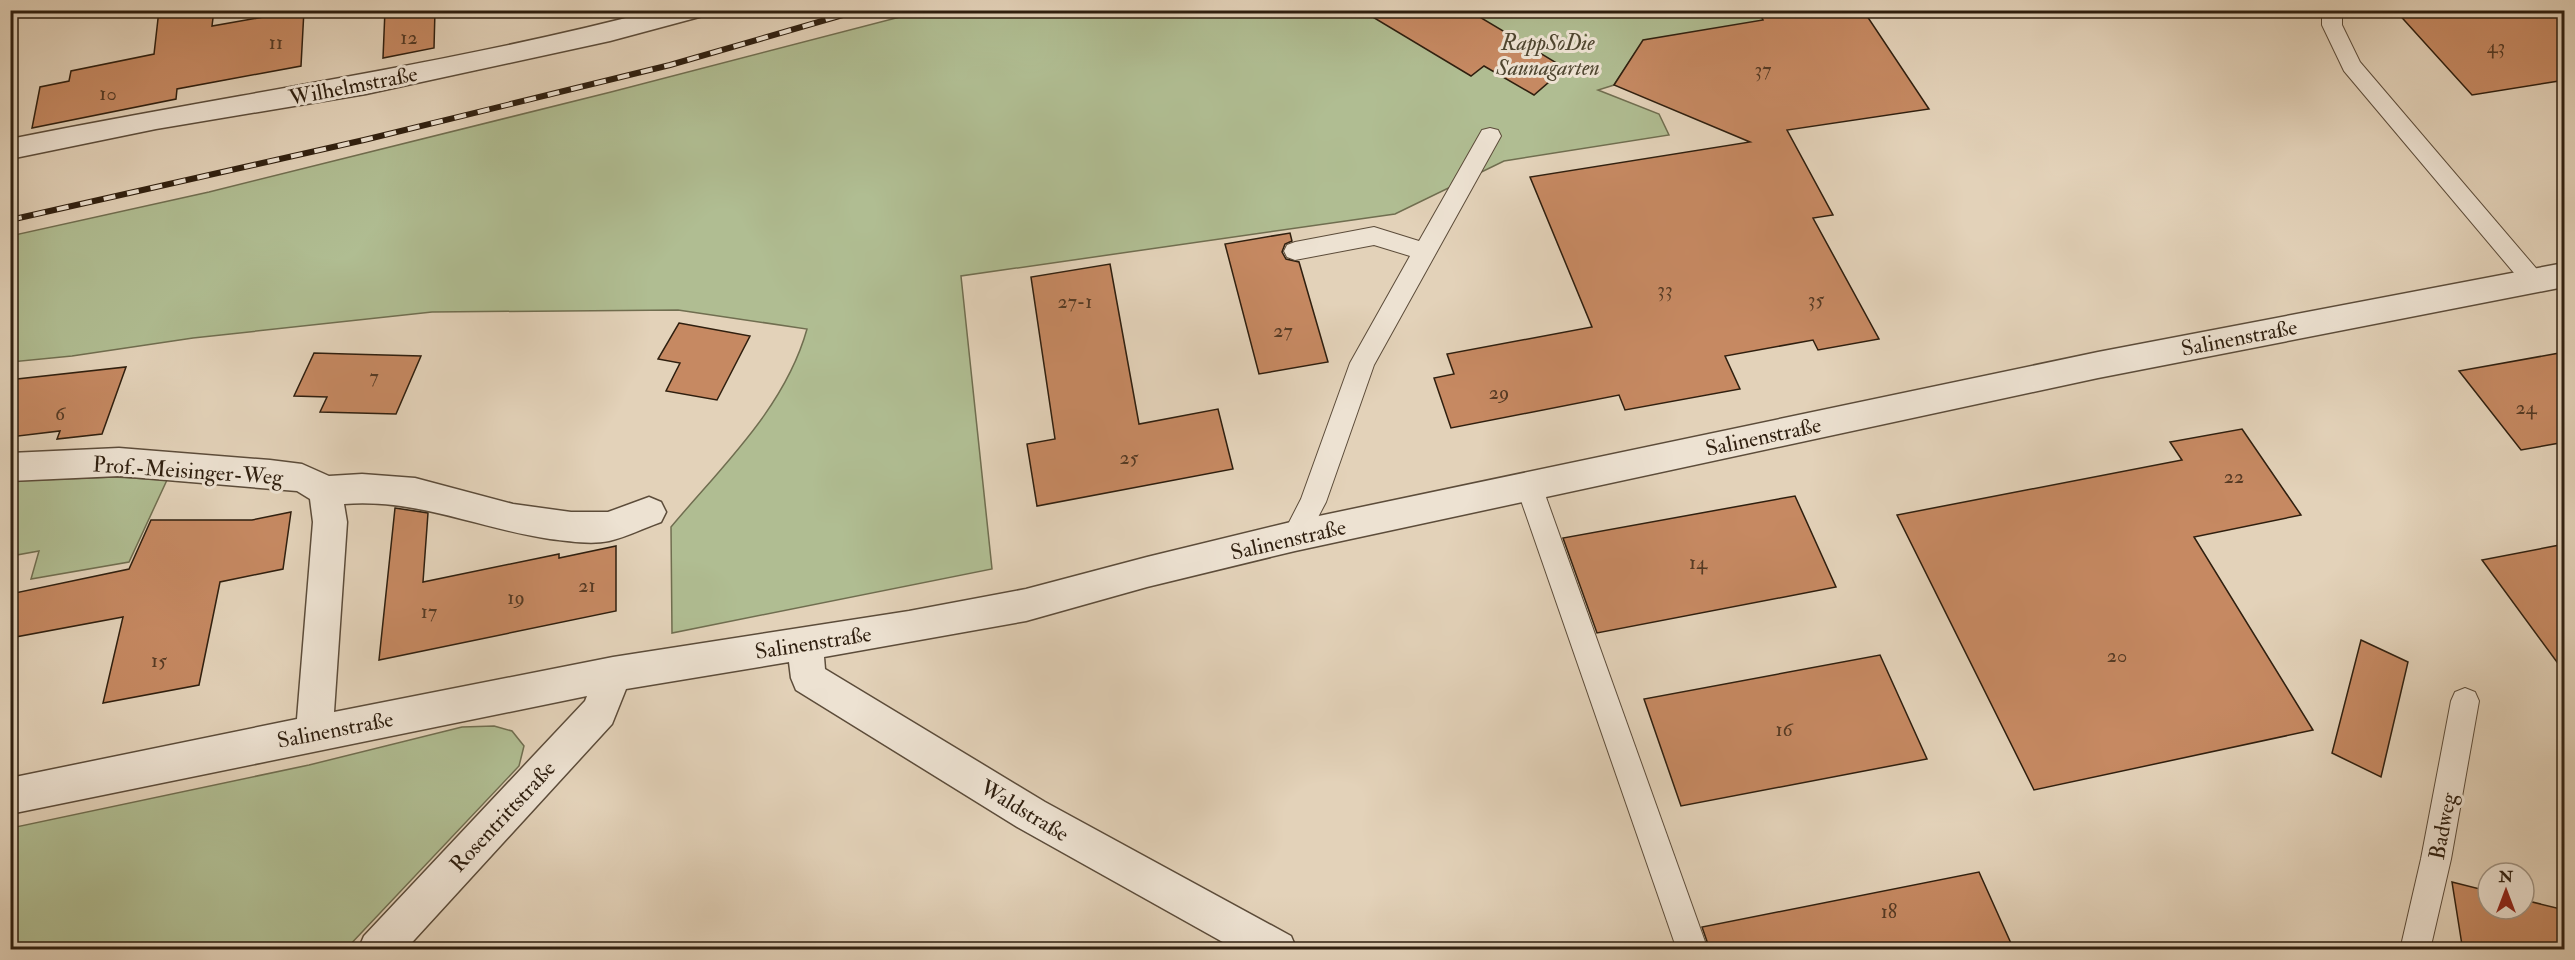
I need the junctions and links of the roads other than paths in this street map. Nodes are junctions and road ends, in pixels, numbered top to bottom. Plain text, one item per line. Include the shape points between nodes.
1 (694, 10) edge
2 (2332, 10) edge
3 (1490, 136) dead end
4 (10, 149) edge
5 (1295, 251) dead end
6 (1424, 252) junction
7 (2565, 275) edge
8 (2533, 280) junction
9 (10, 467) edge
10 (1529, 486) junction
11 (326, 490) junction
12 (650, 512) dead end
13 (1295, 536) junction
14 (804, 643) junction
15 (613, 675) junction
16 (2465, 701) dead end
17 (314, 733) junction
18 (10, 796) edge
19 (378, 950) edge
20 (1276, 950) edge
21 (1693, 950) edge
22 (2415, 950) edge

1 - 4 street, Wilhelmstraße via 366,84 156,119
2 - 8 lane via 2332,25 2351,66
3 - 6 lane
5 - 6 lane via 1374,236
6 - 13 lane via 1362,363 1313,502
7 - 8 street, Salinenstraße
8 - 10 street, Salinenstraße via 2098,365
9 - 11 street, Prof.-Meisinger-Weg via 119,462 204,467 302,478
10 - 13 street, Salinenstraße
10 - 21 lane
11 - 12 street, Prof.-Meisinger-Weg via 415,492 513,519 571,527 608,527
11 - 17 street via 330,522
13 - 14 street, Salinenstraße via 1026,605
14 - 15 street, Salinenstraße
14 - 20 street, Waldstraße via 809,678 1032,815
15 - 17 street, Salinenstraße
15 - 19 street, Rosentrittstraße via 599,712
16 - 22 lane, Badweg
17 - 18 street, Salinenstraße

